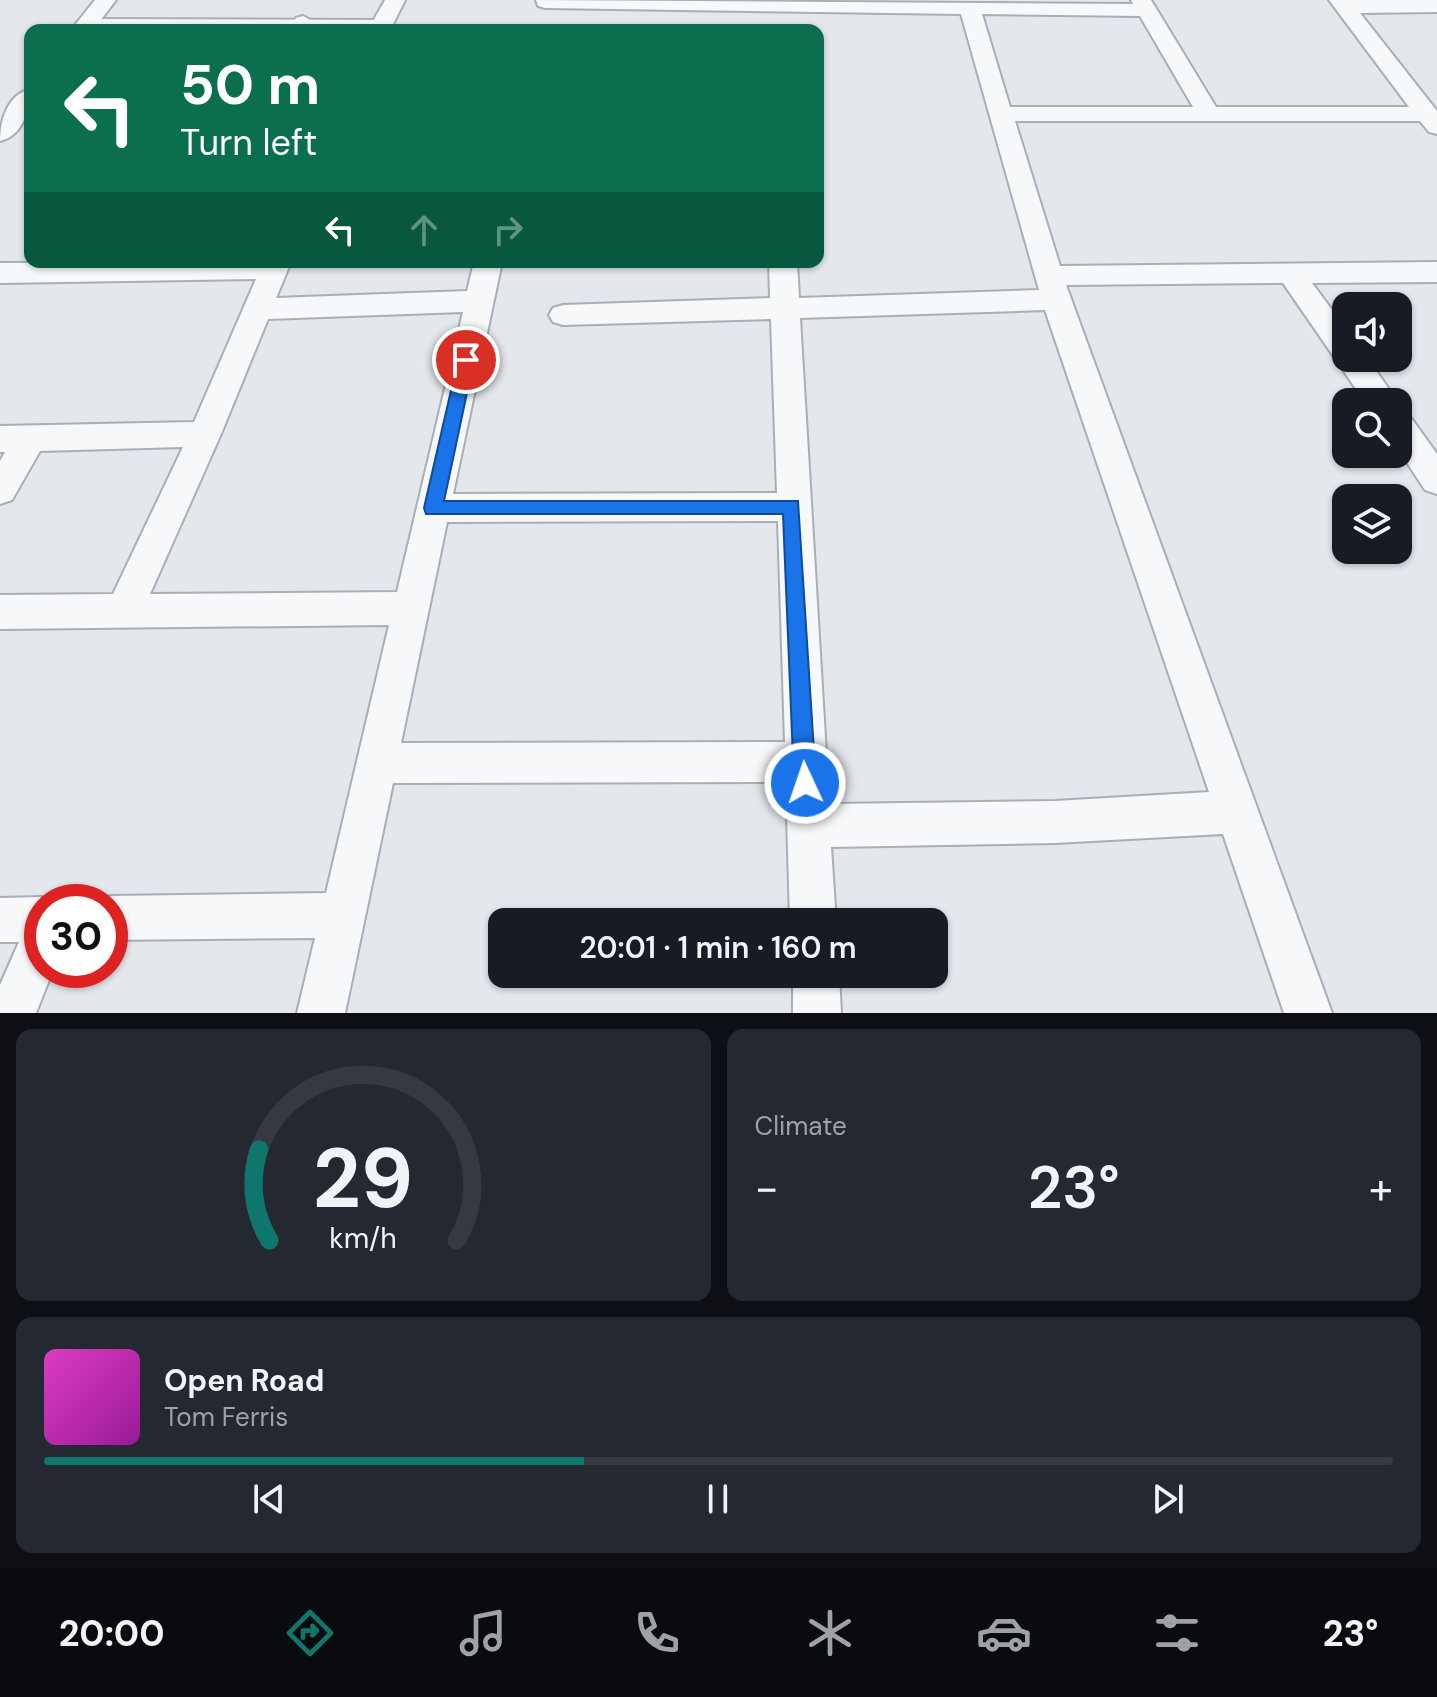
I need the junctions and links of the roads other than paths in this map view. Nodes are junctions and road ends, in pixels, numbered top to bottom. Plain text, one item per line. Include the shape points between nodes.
1 (106, 0) edge
2 (395, 0) edge
3 (764, 3) edge
4 (1342, 4) edge
5 (1144, 5) edge
6 (544, 6) edge
7 (1437, 6) edge
8 (969, 7) junction
9 (88, 24) edge
10 (381, 24) edge
11 (765, 24) edge
12 (24, 104) edge
13 (1003, 114) junction
14 (1209, 114) junction
15 (1431, 121) edge
16 (0, 137) edge
17 (24, 139) edge
18 (196, 268) edge
19 (274, 268) edge
20 (487, 268) edge
21 (783, 268) edge
22 (1437, 272) edge
23 (0, 273) edge
24 (1290, 273) junction
25 (1052, 288) junction
26 (479, 301) junction
27 (257, 309) junction
28 (786, 309) junction
29 (563, 315) dead end
30 (1332, 332) edge
31 (205, 434) junction
32 (15, 439) edge
33 (1412, 444) edge
34 (1437, 480) edge
35 (0, 490) edge
36 (792, 507) junction
37 (433, 508) junction
38 (411, 608) junction
39 (124, 611) junction
40 (0, 612) edge
41 (804, 762) junction
42 (377, 763) junction
43 (1235, 812) junction
44 (808, 826) junction
45 (812, 908) edge
46 (343, 915) junction
47 (128, 918) edge
48 (24, 919) edge
49 (0, 920) edge
50 (24, 984) edge
51 (816, 988) edge
52 (12, 1013) edge
53 (321, 1013) edge
54 (817, 1013) edge
55 (1308, 1013) edge

1 - 9 street
2 - 10 street
3 - 6 street
3 - 8 street
3 - 11 street
4 - 7 street
4 - 15 street
5 - 8 street
5 - 14 street
8 - 13 street
12 - 16 street
13 - 14 street
13 - 25 street
14 - 15 street
16 - 17 street
18 - 23 street
19 - 27 street
20 - 26 street
21 - 28 street
22 - 24 street
24 - 25 street
24 - 30 street
25 - 28 street
25 - 43 street
26 - 27 street
26 - 37 street
27 - 31 street
28 - 29 street
28 - 36 street
31 - 32 street
31 - 39 street
32 - 35 street
33 - 34 street
36 - 37 street
36 - 41 street
37 - 38 street
38 - 39 street
38 - 42 street
39 - 40 street
41 - 42 street
41 - 44 street
42 - 46 street
43 - 44 street via 1055,822
43 - 55 street
44 - 45 street
46 - 47 street
46 - 53 street
48 - 49 street
50 - 52 street
51 - 54 street

